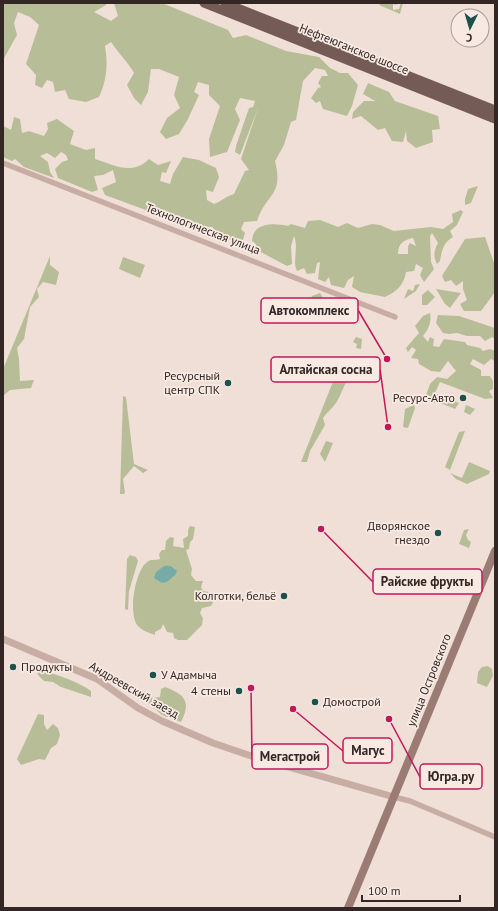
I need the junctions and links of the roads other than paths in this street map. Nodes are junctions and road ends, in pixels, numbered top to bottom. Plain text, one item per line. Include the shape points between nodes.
1 (204, 3) edge
2 (225, 3) edge
3 (495, 110) edge
4 (495, 119) edge
5 (3, 163) edge
6 (395, 317) dead end
7 (495, 551) edge
8 (3, 639) edge
9 (394, 797) junction
10 (495, 837) edge
11 (348, 908) edge

1 - 4 main road, Нефтеюганское шоссе
2 - 3 main road, Нефтеюганское шоссе
5 - 6 street, Технологическая улица
7 - 9 main road, улица Островского
8 - 9 street, Андреевский заезд via 97,680 138,708 213,743 266,761
9 - 10 street via 410,801
9 - 11 main road, улица Островского

